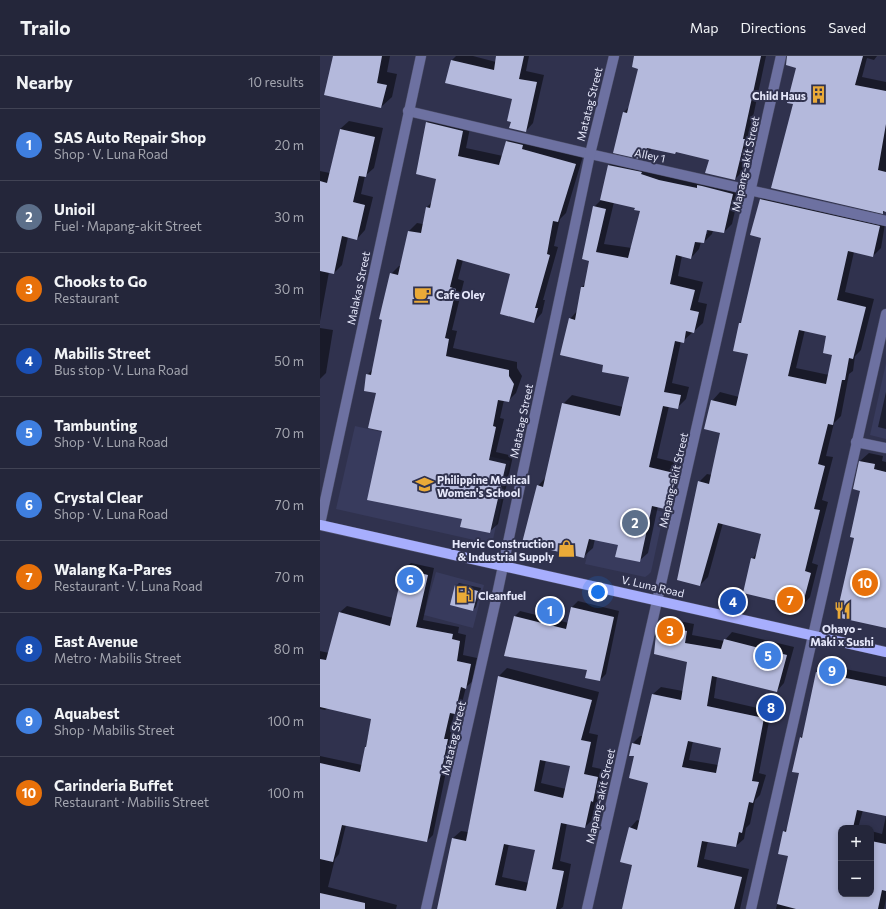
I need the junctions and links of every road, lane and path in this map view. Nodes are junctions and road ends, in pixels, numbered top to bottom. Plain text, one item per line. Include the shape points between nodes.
1 (421, 56) edge
2 (614, 56) edge
3 (781, 56) edge
4 (408, 111) junction
5 (590, 154) junction
6 (752, 189) junction
7 (886, 221) edge
8 (886, 314) edge
9 (856, 442) junction
10 (886, 448) edge
11 (320, 525) edge
12 (502, 565) junction
13 (657, 600) junction
14 (812, 635) junction
15 (886, 652) edge
16 (426, 909) edge
17 (587, 909) edge
18 (751, 909) edge

1 - 4 street, Malakas Street
2 - 5 street, Matatag Street
3 - 6 street, Mapang-akit Street
4 - 5 street, Alley 1
4 - 11 street, Malakas Street
5 - 6 street, Alley 1
5 - 12 street, Matatag Street
6 - 7 street, Alley 1
6 - 13 street, Mapang-akit Street
8 - 9 street
9 - 10 street
9 - 14 street
11 - 12 main road, V. Luna Road
12 - 13 main road, V. Luna Road
12 - 16 street, Matatag Street
13 - 14 main road, V. Luna Road
13 - 17 street, Mapang-akit Street
14 - 15 main road, V. Luna Road
14 - 18 street

